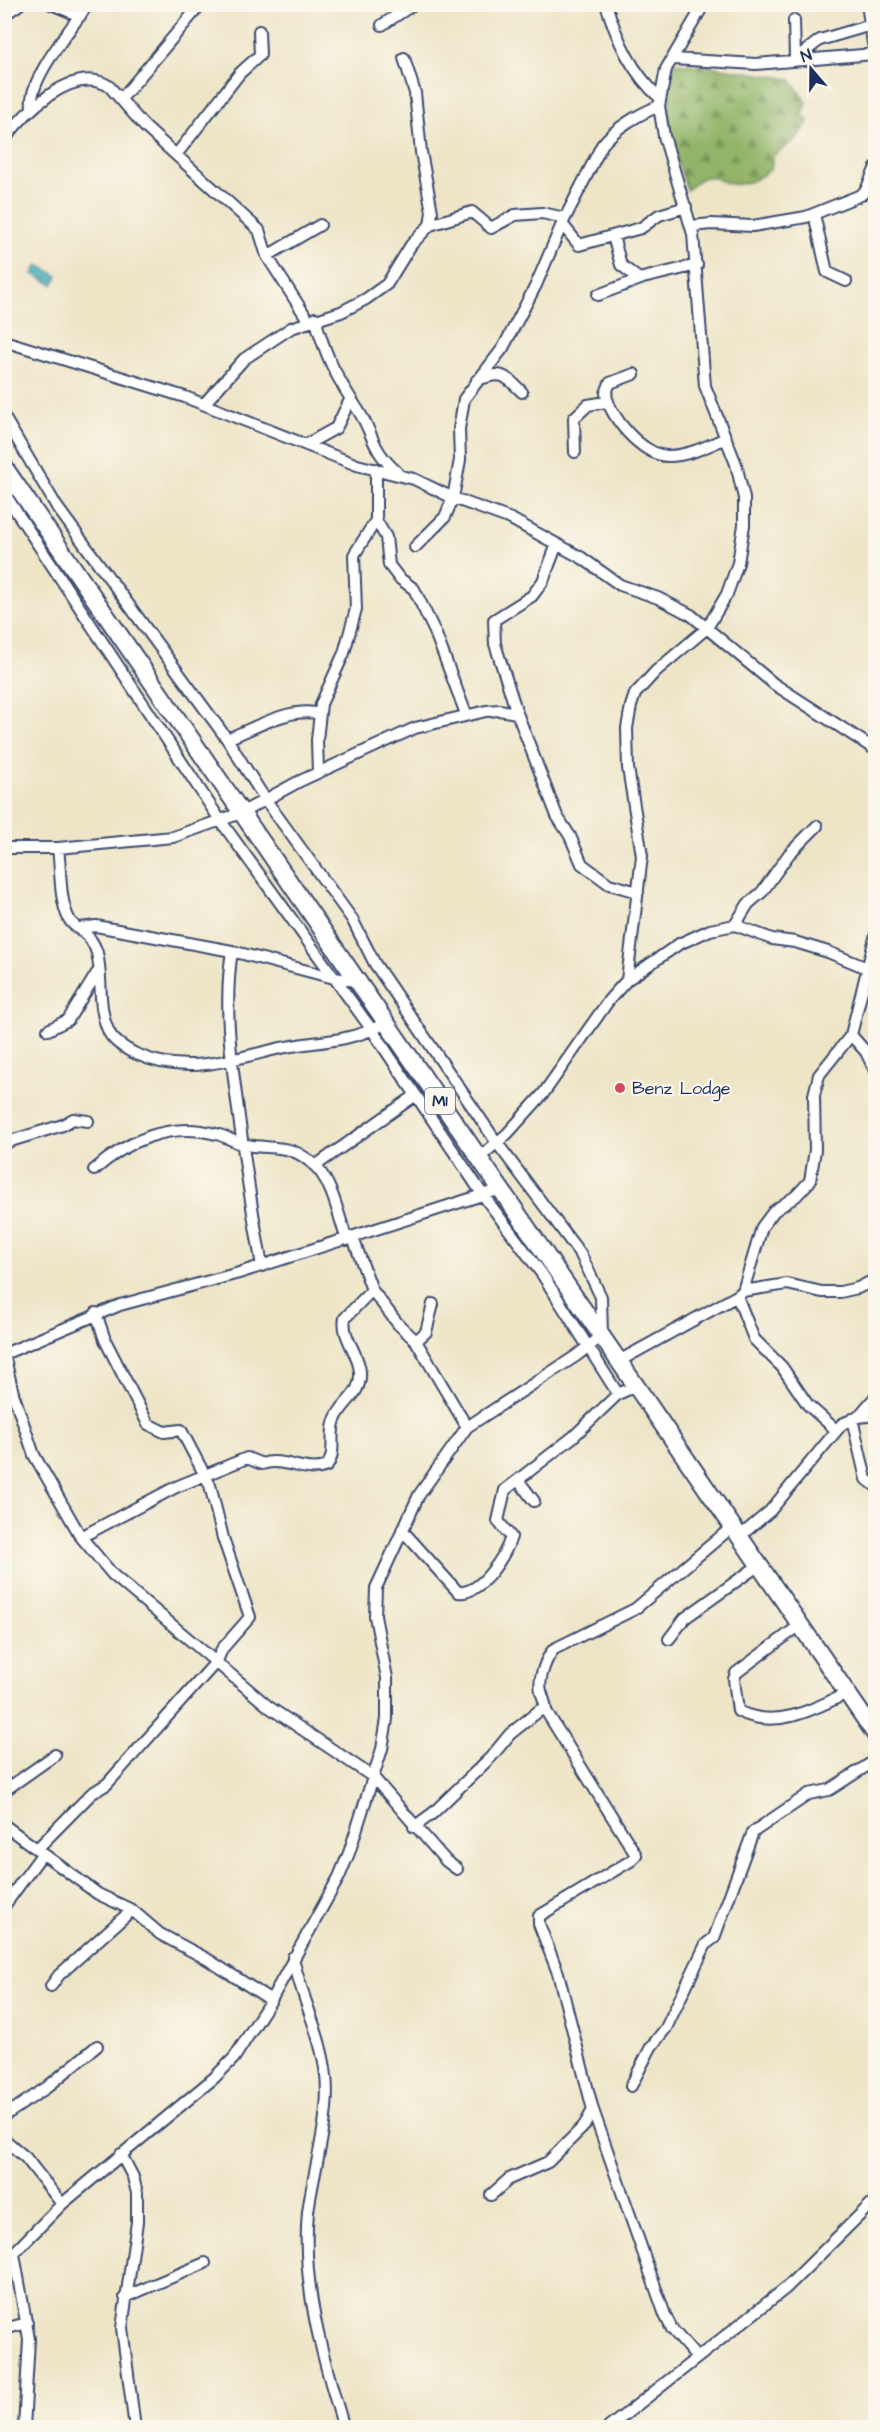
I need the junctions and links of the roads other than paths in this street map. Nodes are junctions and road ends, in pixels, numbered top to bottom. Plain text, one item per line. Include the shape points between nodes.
1 (20, 4) edge
2 (51, 4) edge
3 (88, 4) edge
4 (201, 4) edge
5 (414, 4) edge
6 (606, 4) edge
7 (704, 4) edge
8 (867, 4) edge
9 (4, 15) edge
10 (80, 16) junction
11 (794, 20) dead end
12 (382, 25) dead end
13 (871, 25) junction
14 (259, 31) dead end
15 (404, 58) dead end
16 (674, 59) junction
17 (795, 59) junction
18 (875, 59) edge
19 (122, 98) junction
20 (659, 102) junction
21 (32, 106) junction
22 (4, 140) edge
23 (176, 155) junction
24 (876, 167) edge
25 (686, 207) junction
26 (814, 214) junction
27 (563, 221) junction
28 (320, 225) dead end
29 (430, 225) junction
30 (692, 226) junction
31 (613, 236) junction
32 (267, 256) junction
33 (697, 265) junction
34 (639, 279) junction
35 (846, 281) dead end
36 (598, 295) dead end
37 (312, 319) junction
38 (4, 340) edge
39 (634, 374) dead end
40 (476, 380) junction
41 (522, 392) dead end
42 (350, 400) junction
43 (606, 402) junction
44 (204, 404) junction
45 (4, 417) edge
46 (726, 438) junction
47 (308, 444) junction
48 (575, 452) dead end
49 (4, 467) edge
50 (376, 469) junction
51 (399, 474) junction
52 (4, 493) edge
53 (453, 498) junction
54 (376, 520) junction
55 (557, 544) junction
56 (415, 547) dead end
57 (707, 628) junction
58 (517, 713) junction
59 (320, 714) junction
60 (466, 714) junction
61 (227, 739) junction
62 (876, 750) edge
63 (318, 772) junction
64 (265, 799) junction
65 (241, 813) junction
66 (220, 820) junction
67 (817, 826) dead end
68 (4, 848) edge
69 (58, 848) junction
70 (638, 892) junction
71 (735, 925) junction
72 (80, 928) junction
73 (876, 934) edge
74 (232, 951) junction
75 (867, 968) junction
76 (98, 973) junction
77 (334, 978) junction
78 (627, 980) junction
79 (357, 981) junction
80 (379, 1026) junction
81 (48, 1030) dead end
82 (851, 1035) junction
83 (231, 1061) junction
84 (876, 1073) edge
85 (416, 1095) junction
86 (88, 1121) dead end
87 (4, 1143) edge
88 (497, 1143) junction
89 (242, 1144) junction
90 (480, 1157) junction
91 (315, 1166) junction
92 (94, 1170) dead end
93 (501, 1189) junction
94 (483, 1195) junction
95 (350, 1239) junction
96 (262, 1266) junction
97 (876, 1279) edge
98 (372, 1290) junction
99 (740, 1294) junction
100 (433, 1304) dead end
101 (96, 1313) junction
102 (602, 1336) junction
103 (416, 1341) junction
104 (588, 1348) junction
105 (4, 1354) edge
106 (619, 1361) junction
107 (636, 1386) junction
108 (618, 1394) junction
109 (876, 1396) edge
110 (876, 1415) edge
111 (855, 1418) junction
112 (467, 1427) junction
113 (836, 1430) junction
114 (205, 1475) junction
115 (518, 1480) junction
116 (876, 1486) edge
117 (534, 1502) dead end
118 (402, 1530) junction
119 (736, 1532) junction
120 (81, 1537) junction
121 (759, 1565) junction
122 (800, 1625) junction
123 (669, 1639) dead end
124 (217, 1661) junction
125 (847, 1693) junction
126 (546, 1711) junction
127 (876, 1735) edge
128 (55, 1755) dead end
129 (876, 1760) edge
130 (372, 1777) junction
131 (4, 1791) edge
132 (4, 1825) edge
133 (414, 1827) junction
134 (40, 1851) junction
135 (457, 1869) dead end
136 (4, 1906) edge
137 (132, 1910) junction
138 (293, 1958) junction
139 (51, 1986) dead end
140 (272, 2001) junction
141 (97, 2046) dead end
142 (631, 2086) dead end
143 (593, 2110) junction
144 (4, 2116) edge
145 (5, 2139) edge
146 (122, 2154) junction
147 (491, 2195) dead end
148 (876, 2199) edge
149 (62, 2204) junction
150 (14, 2254) junction
151 (4, 2263) edge
152 (205, 2263) dead end
153 (125, 2297) junction
154 (27, 2322) junction
155 (4, 2329) edge
156 (697, 2358) junction
157 (24, 2427) edge
158 (135, 2427) edge
159 (344, 2427) edge
160 (608, 2427) edge

1 - 9 street
2 - 10 street
3 - 10 street
4 - 19 street
5 - 12 street
6 - 20 street via 628,59
7 - 16 street
8 - 13 street
10 - 21 street via 46,66 31,96
11 - 17 street
13 - 17 street via 820,40
13 - 18 street
14 - 23 street via 260,55 240,73
15 - 29 street via 415,93 432,212
16 - 17 street via 756,64
16 - 20 street via 666,69
17 - 18 street
19 - 21 street via 109,86 92,80 62,89
19 - 23 street via 145,127
20 - 25 street via 664,136
20 - 27 street via 607,138
21 - 22 street
23 - 32 street via 259,230
24 - 26 street via 861,195
25 - 30 street
25 - 31 street
26 - 30 street via 753,226
26 - 35 street via 827,272
27 - 29 street via 542,213 515,215 491,228 475,213 468,212
27 - 31 street via 579,245
27 - 40 street via 503,348
28 - 32 street
29 - 37 street via 411,245 387,284 341,312
30 - 33 street
31 - 34 street via 621,265
32 - 37 street
33 - 34 street
33 - 46 street via 705,386
34 - 36 street
37 - 42 street via 329,363
37 - 44 street via 244,359
38 - 44 street
39 - 43 street via 610,383
40 - 41 street via 498,374
40 - 53 street via 464,399
42 - 47 street via 336,428
42 - 51 street via 377,451
43 - 46 street via 640,444 660,455 684,454
43 - 48 street via 588,405 574,418
44 - 47 street
45 - 61 street via 57,507
46 - 57 street via 744,498 744,525 735,573
47 - 50 street
49 - 65 highway, M1
50 - 51 street
50 - 54 street
51 - 53 street
52 - 66 street
53 - 55 street via 486,508
53 - 56 street via 445,517
54 - 59 street via 354,555 356,609
54 - 60 street via 386,537 389,565 414,589
55 - 57 street via 620,585 673,604
55 - 58 street via 543,581 532,596 494,621 495,644
57 - 62 street via 774,684
57 - 70 street via 656,671 635,694 631,706 628,768 642,856
58 - 60 street via 499,710
58 - 70 street via 557,816 582,864 609,884
59 - 61 street via 299,712
59 - 63 street
60 - 63 street via 393,736
61 - 64 street
63 - 64 street
64 - 65 street
64 - 88 street via 352,919 375,964
65 - 66 street
65 - 79 highway, M1
66 - 69 street via 173,837
66 - 77 street
67 - 71 street via 789,854
68 - 69 street
69 - 72 street via 66,913 71,923
70 - 78 street
71 - 75 street via 772,939 828,952
71 - 78 street via 710,930 680,944
72 - 74 street via 96,926
72 - 76 street via 93,944
73 - 75 street
74 - 77 street
74 - 83 street via 227,999
75 - 82 street
76 - 81 street via 68,1020
76 - 83 street via 104,1021 127,1050 169,1065 204,1066
77 - 79 street
77 - 80 street
78 - 88 street via 543,1094
79 - 80 highway, M1
80 - 83 street via 344,1038 279,1048
80 - 85 street
80 - 90 highway, M1
82 - 84 street via 866,1052
82 - 99 street via 819,1075 814,1095 815,1150 810,1181 774,1211 762,1227
83 - 89 street
85 - 91 street
85 - 94 street
86 - 87 street via 73,1119
88 - 90 street
88 - 102 street via 581,1255 601,1297
89 - 91 street via 277,1146
89 - 92 street via 216,1134 174,1130 133,1142
89 - 96 street
90 - 93 highway, M1
91 - 95 street via 324,1176
93 - 94 street
93 - 102 highway, M1
94 - 95 street
94 - 104 street via 542,1274
95 - 96 street
95 - 98 street
96 - 101 street
97 - 99 street via 840,1292 787,1284
98 - 103 street
98 - 114 street via 345,1318 360,1378 357,1392 334,1421 333,1455 327,1466 311,1468 271,1461 262,1464 247,1458
99 - 106 street
99 - 113 street via 754,1339 782,1367 808,1406
100 - 103 street via 426,1332
101 - 105 street
101 - 114 street via 105,1340 148,1424 164,1432 181,1430
102 - 104 street
102 - 106 highway, M1
103 - 112 street
104 - 108 street
104 - 112 street
105 - 120 street via 34,1455
106 - 107 highway, M1
107 - 108 street
107 - 119 highway, M1
108 - 115 street via 573,1437
109 - 111 street
110 - 111 street
111 - 113 street
111 - 116 street via 866,1479
112 - 118 street via 419,1495
113 - 119 street via 776,1504
114 - 120 street
114 - 124 street via 250,1617 222,1649
115 - 117 street
115 - 118 street via 505,1490 498,1521 511,1536 501,1560 475,1588 465,1593 458,1592
118 - 130 street via 376,1588 375,1616 387,1678 387,1719
119 - 121 highway, M1
119 - 126 street via 635,1609 554,1649 547,1658 540,1689
120 - 124 street via 113,1575
121 - 122 highway, M1
121 - 123 street via 685,1618
122 - 125 highway, M1
122 - 125 street via 736,1673 738,1711 764,1720 782,1718 806,1713
124 - 130 street via 269,1707
124 - 134 street via 107,1784 91,1794
125 - 127 highway, M1
126 - 133 street via 540,1710 510,1734 491,1757
126 - 143 street via 636,1855 539,1916 558,1973
128 - 131 street
129 - 142 street via 829,1790 809,1794 753,1832 714,1938 706,1944 666,2028 651,2047
130 - 133 street
130 - 138 street via 339,1877
132 - 134 street
133 - 135 street
134 - 136 street
134 - 137 street via 98,1894
137 - 139 street
137 - 140 street via 160,1934
138 - 140 street
138 - 159 street via 326,2076 326,2106 308,2215 307,2256 312,2311
140 - 146 street via 234,2058
141 - 144 street
143 - 147 street via 584,2126 548,2162 509,2179
143 - 156 street via 666,2315 672,2329
145 - 149 street via 26,2158
146 - 149 street
146 - 153 street via 137,2193 137,2222
148 - 156 street via 786,2288
149 - 150 street
150 - 151 street
150 - 154 street
152 - 153 street
153 - 158 street via 122,2328
154 - 155 street
154 - 157 street
156 - 160 street

